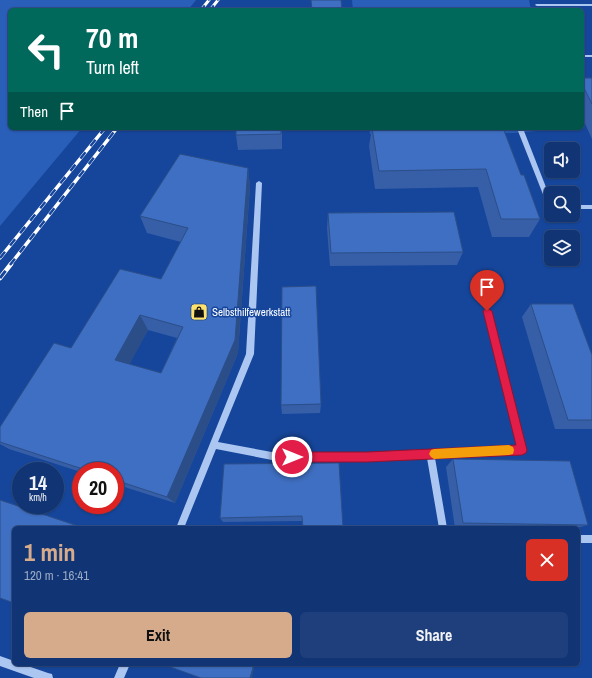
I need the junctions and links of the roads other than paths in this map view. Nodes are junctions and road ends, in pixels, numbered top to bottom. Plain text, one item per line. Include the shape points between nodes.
1 (536, 2) edge
2 (592, 5) edge
3 (522, 131) dead end
4 (259, 183) dead end
5 (544, 189) edge
6 (580, 207) edge
7 (592, 207) edge
8 (487, 311) dead end
9 (213, 445) junction
10 (430, 454) junction
11 (181, 526) edge
12 (443, 526) edge
13 (580, 539) edge
14 (592, 539) edge
15 (0, 661) edge
16 (12, 665) edge
17 (14, 666) edge
18 (124, 666) edge
19 (48, 678) edge
20 (119, 678) edge

1 - 2 street
3 - 5 street
4 - 9 street via 250,354
6 - 7 street
8 - 10 street via 522,450
9 - 10 street via 277,457
9 - 11 street
10 - 12 street
13 - 14 street
15 - 16 street
17 - 19 street
18 - 20 street

